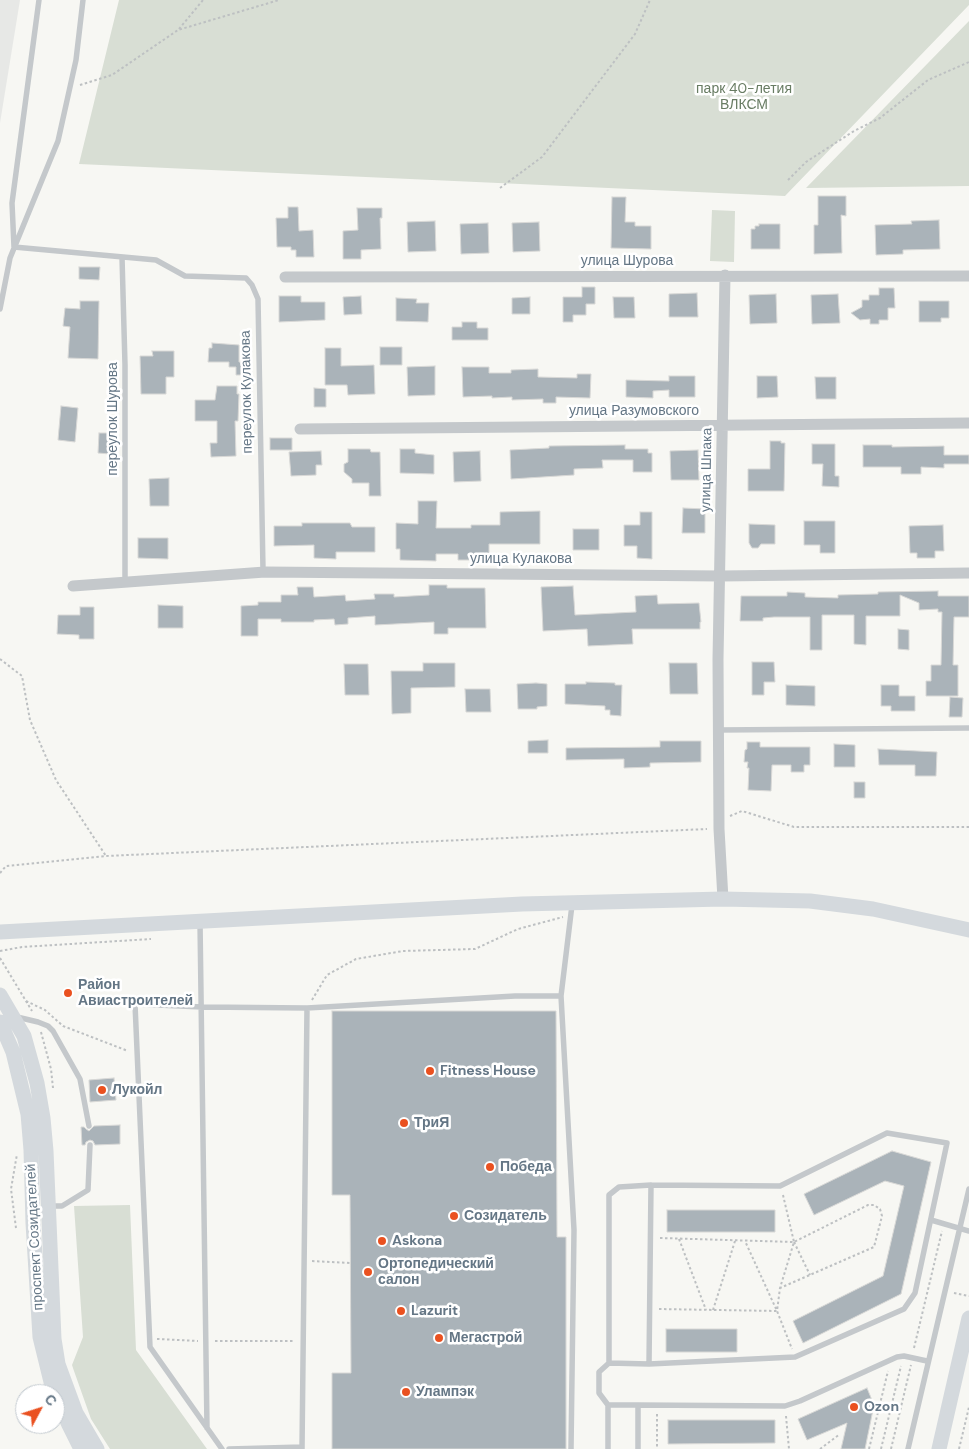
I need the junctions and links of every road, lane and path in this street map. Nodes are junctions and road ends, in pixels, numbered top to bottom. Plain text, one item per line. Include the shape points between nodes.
1 (39, 0) edge
2 (83, 0) edge
3 (203, 0) edge
4 (279, 0) edge
5 (650, 0) edge
6 (178, 30) junction
7 (969, 62) edge
8 (70, 88) junction
9 (788, 180) dead end
10 (500, 188) dead end
11 (14, 247) junction
12 (122, 257) junction
13 (725, 275) junction
14 (969, 276) edge
15 (285, 277) dead end
16 (0, 309) edge
17 (969, 423) edge
18 (722, 425) junction
19 (300, 429) dead end
20 (263, 570) dead end
21 (969, 573) edge
22 (721, 576) junction
23 (125, 582) junction
24 (72, 586) dead end
25 (0, 659) edge
26 (969, 728) edge
27 (718, 730) junction
28 (969, 826) edge
29 (719, 829) junction
30 (106, 856) junction
31 (0, 873) edge
32 (723, 899) junction
33 (572, 909) junction
34 (552, 916) dead end
35 (200, 922) junction
36 (969, 930) edge
37 (0, 932) edge
38 (151, 939) dead end
39 (0, 951) edge
40 (0, 995) edge
41 (562, 996) junction
42 (26, 1001) dead end
43 (202, 1007) junction
44 (308, 1008) junction
45 (6, 1019) edge
46 (137, 1055) junction
47 (89, 1126) dead end
48 (90, 1145) dead end
49 (17, 1151) dead end
50 (651, 1185) junction
51 (780, 1186) junction
52 (969, 1189) edge
53 (48, 1206) junction
54 (931, 1220) junction
55 (944, 1224) junction
56 (16, 1228) dead end
57 (959, 1229) junction
58 (969, 1231) edge
59 (650, 1238) junction
60 (679, 1239) junction
61 (735, 1240) junction
62 (745, 1241) junction
63 (794, 1242) junction
64 (310, 1261) dead end
65 (350, 1264) dead end
66 (810, 1275) junction
67 (780, 1288) junction
68 (649, 1308) junction
69 (706, 1310) junction
70 (713, 1310) junction
71 (777, 1311) junction
72 (969, 1318) edge
73 (149, 1339) junction
74 (206, 1341) junction
75 (303, 1341) junction
76 (904, 1356) junction
77 (795, 1357) junction
78 (912, 1357) junction
79 (890, 1360) junction
80 (927, 1361) junction
81 (609, 1363) junction
82 (649, 1364) junction
83 (608, 1405) junction
84 (657, 1405) junction
85 (638, 1406) junction
86 (785, 1406) junction
87 (969, 1406) edge
88 (879, 1408) junction
89 (890, 1411) junction
90 (207, 1428) junction
91 (840, 1434) dead end
92 (302, 1448) edge
93 (82, 1449) edge
94 (97, 1449) edge
95 (222, 1449) edge
96 (229, 1449) edge
97 (571, 1449) edge
98 (608, 1449) edge
99 (638, 1449) edge
100 (657, 1449) edge
101 (789, 1449) edge
102 (820, 1449) edge
103 (869, 1449) edge
104 (881, 1449) edge
105 (891, 1449) edge
106 (908, 1449) edge
107 (939, 1449) edge
108 (959, 1449) edge

1 - 11 lane via 12,203
2 - 8 lane
3 - 6 path
4 - 6 path
5 - 10 path via 635,34 542,157
6 - 8 path via 112,75
7 - 9 path via 928,80 880,118 806,162
8 - 11 lane via 58,142
11 - 12 lane
11 - 16 lane
12 - 20 lane, переулок Кулакова via 156,260 185,276 246,278 252,285 258,299
12 - 23 lane, переулок Шурова via 126,365
13 - 14 street, улица Шурова
13 - 15 street, улица Шурова
13 - 18 street, улица Шпака
17 - 18 street, улица Разумовского
18 - 19 street, улица Разумовского
18 - 22 street, улица Шпака
21 - 22 street, улица Кулакова
22 - 23 street, улица Кулакова via 266,572
22 - 27 street, улица Шпака
23 - 24 street, улица Кулакова
25 - 30 path via 22,676 30,720 56,780
26 - 27 lane
27 - 29 street, улица Шпака
28 - 29 path via 794,827 742,810 727,817
29 - 30 path
29 - 32 street, улица Шпака
30 - 31 path via 6,866
32 - 33 street
32 - 36 street via 810,901 873,909
33 - 34 path
33 - 35 street via 512,904
33 - 41 lane
33 - 44 path via 475,949 403,951 356,959 327,975
35 - 37 street
35 - 43 lane
38 - 39 path
40 - 45 street
41 - 44 lane
41 - 97 lane via 574,1230
42 - 46 path via 45,1010 63,1026
43 - 44 lane
43 - 46 lane via 135,1004
43 - 74 lane
44 - 75 lane
45 - 47 lane via 38,1022 53,1031 80,1079
45 - 53 street via 24,1036 37,1083 46,1151
45 - 93 street, проспект Созидателей via 28,1114 40,1337 52,1386
46 - 73 lane
48 - 53 lane via 88,1190 62,1206
49 - 56 path via 11,1189
50 - 51 lane
50 - 59 lane
50 - 81 lane via 619,1187 609,1195
51 - 54 lane via 887,1133 947,1143
51 - 63 path
52 - 57 lane
53 - 94 street via 58,1364 76,1413
54 - 55 lane
54 - 77 lane via 915,1292 904,1308
55 - 57 lane
55 - 78 path
57 - 58 lane
57 - 80 lane
59 - 60 path
59 - 68 lane
60 - 61 path
60 - 69 path
61 - 62 path
61 - 70 path
62 - 63 path
62 - 71 path
63 - 66 path
63 - 66 path via 868,1205 880,1209 882,1216 874,1247
63 - 67 path
64 - 65 path
66 - 67 path
67 - 71 path
68 - 69 path
68 - 82 lane
69 - 70 path
70 - 71 path
71 - 77 path
72 - 107 street
73 - 74 path
73 - 90 lane via 150,1346
74 - 75 path
74 - 90 lane
75 - 92 lane
76 - 78 lane
76 - 79 lane
76 - 89 path
77 - 82 lane
78 - 80 lane
78 - 105 path
79 - 86 lane
79 - 88 path
80 - 106 lane
81 - 82 lane
81 - 83 lane via 599,1372 599,1393
83 - 85 lane
83 - 98 lane
84 - 85 lane
84 - 86 lane
84 - 100 path
85 - 99 lane
86 - 101 path
87 - 108 path
88 - 89 path
88 - 103 path
89 - 104 path
90 - 95 lane
91 - 102 path
92 - 96 lane

